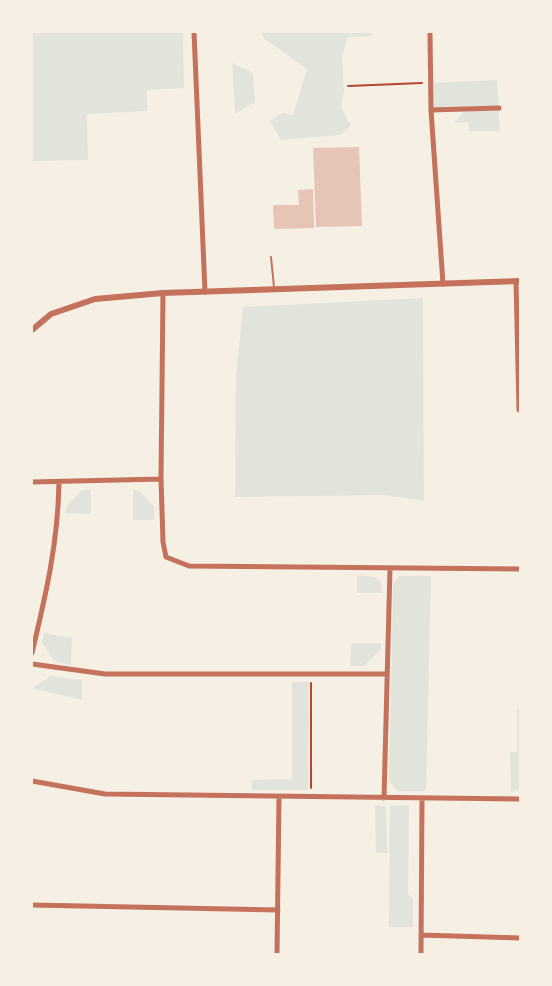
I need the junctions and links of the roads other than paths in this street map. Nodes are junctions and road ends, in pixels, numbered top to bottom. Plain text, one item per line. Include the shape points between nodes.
1 (194, 32) edge
2 (430, 32) edge
3 (499, 108) dead end
4 (431, 110) junction
5 (271, 257) dead end
6 (518, 281) edge
7 (443, 284) junction
8 (274, 290) junction
9 (205, 292) junction
10 (163, 293) junction
11 (32, 330) edge
12 (519, 410) edge
13 (161, 479) junction
14 (32, 482) edge
15 (59, 482) junction
16 (390, 568) junction
17 (520, 569) edge
18 (32, 652) edge
19 (32, 664) edge
20 (387, 674) junction
21 (32, 781) edge
22 (279, 797) junction
23 (384, 798) junction
24 (422, 798) junction
25 (520, 799) edge
26 (32, 905) edge
27 (278, 910) junction
28 (421, 935) junction
29 (520, 938) edge
30 (278, 954) edge
31 (421, 954) edge

1 - 9 street
2 - 4 street
3 - 4 street
4 - 7 street
5 - 8 lane
6 - 7 street
6 - 12 street
7 - 8 street
8 - 9 street
9 - 10 street
10 - 11 street via 95,298 51,314
10 - 13 street
13 - 15 street
13 - 16 street via 166,557 178,563
14 - 15 street
15 - 18 street via 56,542
16 - 17 street
16 - 20 street
19 - 20 street via 105,674
20 - 23 street
21 - 22 street via 105,794
22 - 23 street
22 - 27 street
23 - 24 street
24 - 25 street
24 - 28 street
26 - 27 street
27 - 30 street
28 - 29 street
28 - 31 street

